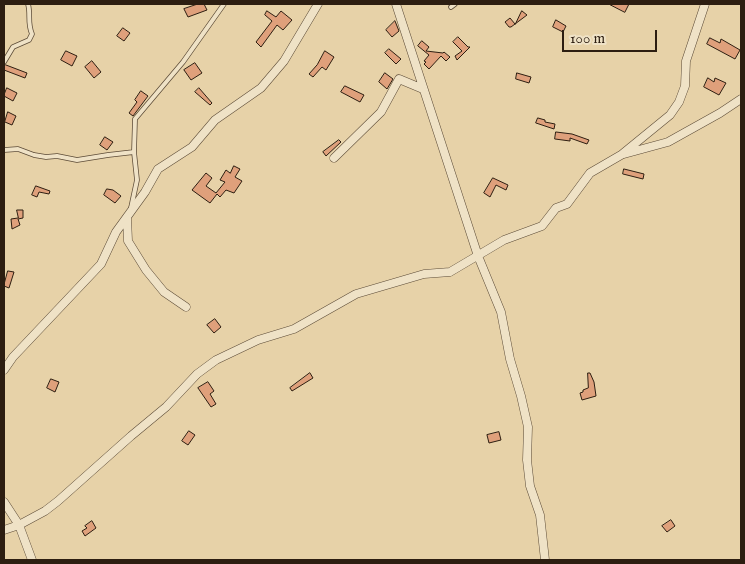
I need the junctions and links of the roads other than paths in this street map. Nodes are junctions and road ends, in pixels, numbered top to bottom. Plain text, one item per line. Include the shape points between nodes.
1 (28, 4) edge
2 (224, 4) edge
3 (318, 4) edge
4 (396, 4) edge
5 (706, 4) edge
6 (4, 62) edge
7 (423, 89) junction
8 (741, 99) edge
9 (4, 150) edge
10 (134, 152) junction
11 (621, 155) junction
12 (334, 158) dead end
13 (129, 214) junction
14 (478, 256) junction
15 (186, 307) dead end
16 (4, 370) edge
17 (4, 502) edge
18 (19, 524) junction
19 (4, 530) edge
20 (32, 560) edge
21 (545, 560) edge

1 - 6 lane via 28,25 32,34 29,40 13,47
2 - 10 lane via 183,62 135,119
3 - 13 street via 284,61 261,88 215,120 192,147 158,169
4 - 7 street
5 - 11 street via 686,61 685,86 679,102 670,115
7 - 12 street via 399,79 381,112
7 - 14 street
8 - 11 street via 668,142
9 - 10 lane via 18,149 34,155 77,160
10 - 13 lane via 137,180
11 - 14 street via 590,173 567,204 556,208 542,226 504,240
13 - 15 street via 128,241 164,292
13 - 16 street via 116,232 101,264
14 - 18 street via 450,272 424,274 356,294 294,329 258,340 216,360 58,501
14 - 21 street via 501,312 528,427 530,486 540,515
17 - 18 street
18 - 19 street
18 - 20 street

